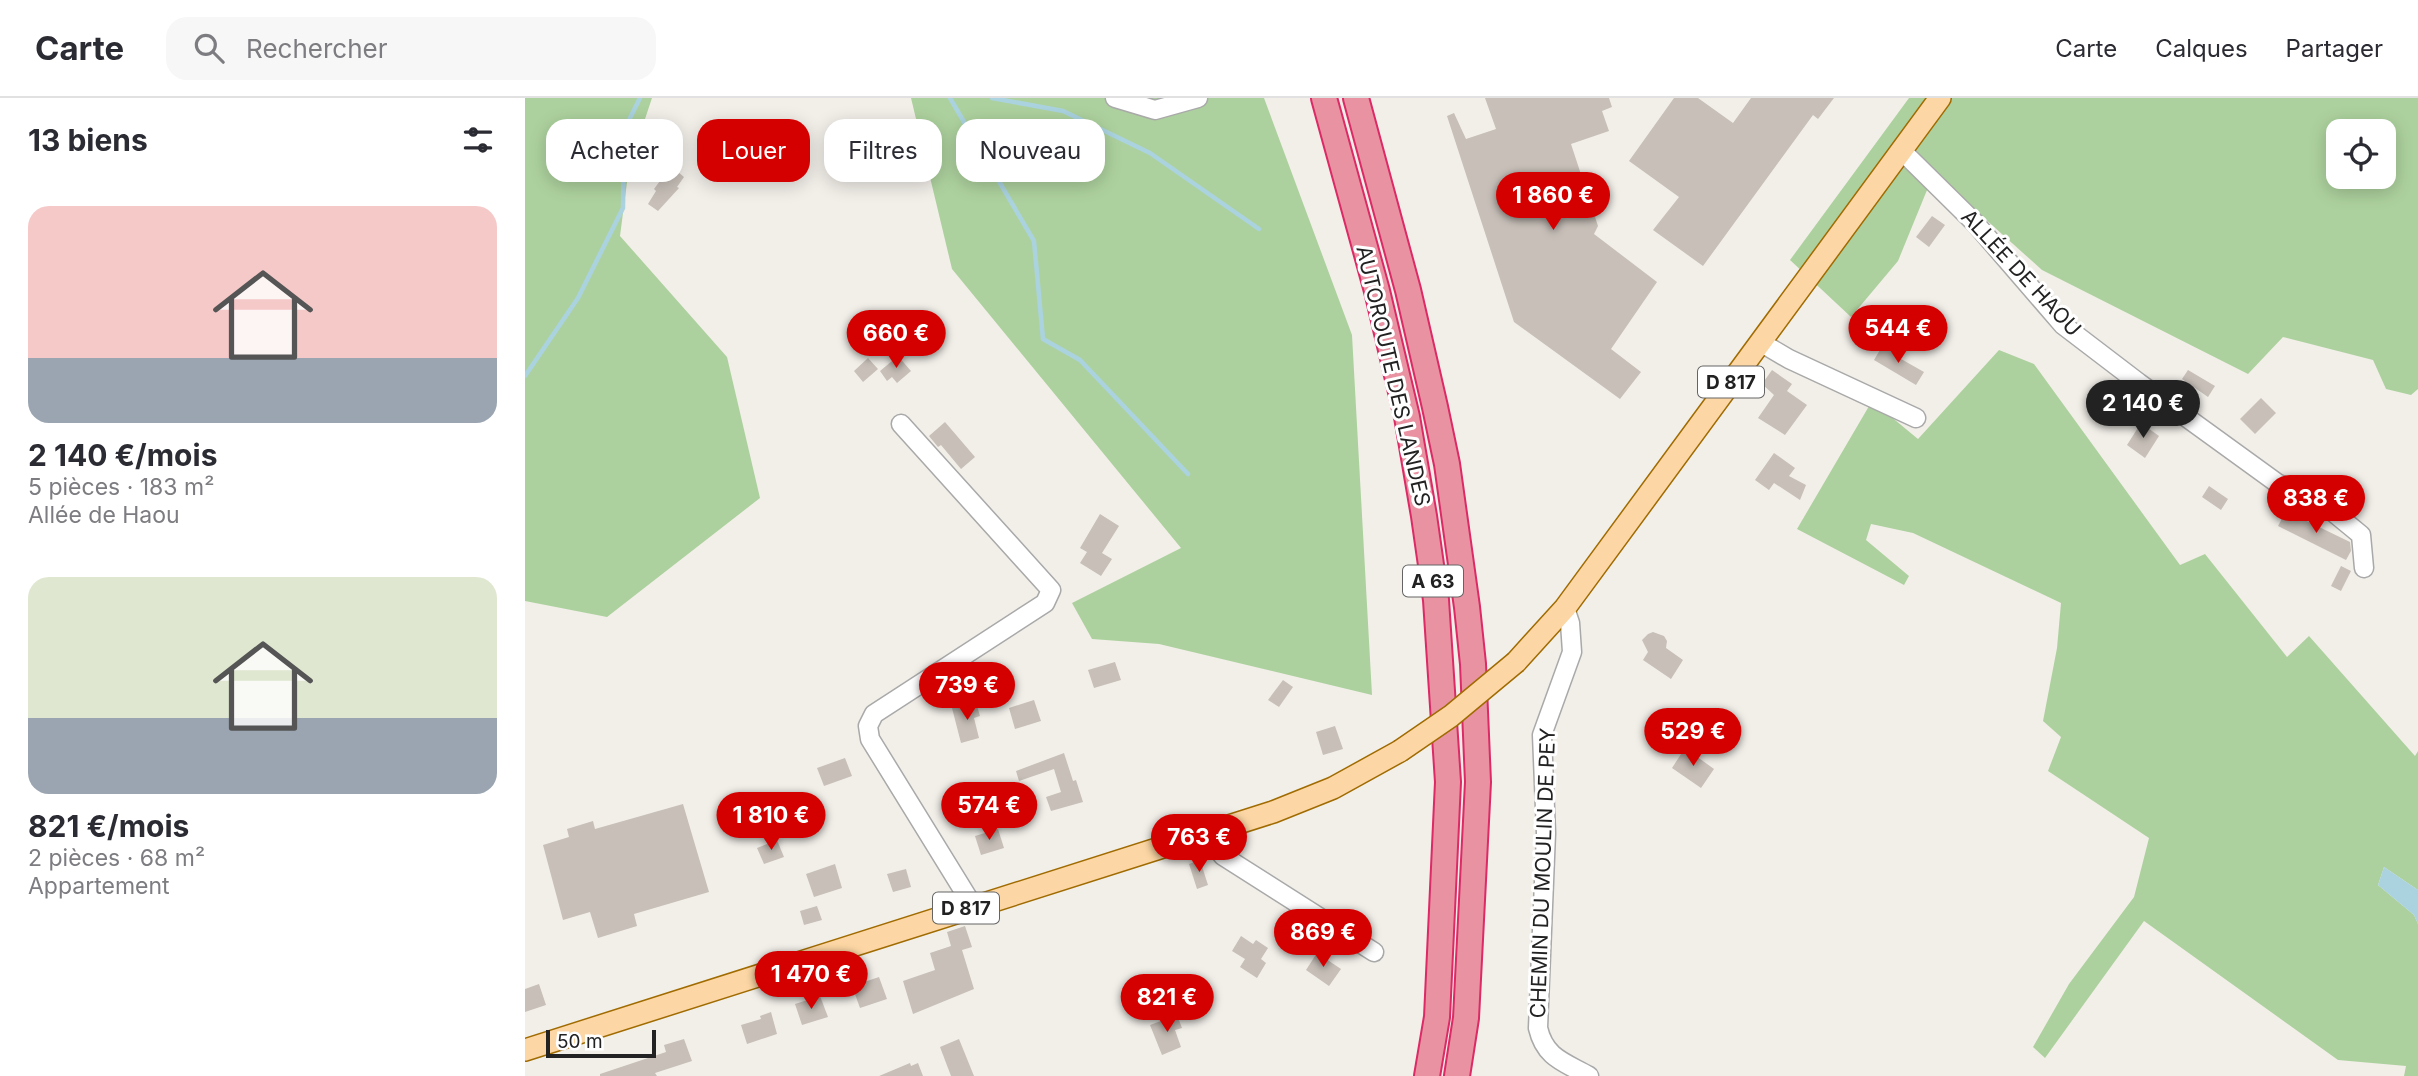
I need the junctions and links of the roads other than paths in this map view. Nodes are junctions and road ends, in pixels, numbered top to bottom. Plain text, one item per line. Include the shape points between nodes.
1 (1115, 98) edge
2 (1198, 98) edge
3 (1324, 98) edge
4 (1356, 98) edge
5 (1940, 98) edge
6 (1902, 151) junction
7 (1760, 342) junction
8 (1916, 418) dead end
9 (901, 424) dead end
10 (2364, 568) dead end
11 (1565, 608) junction
12 (1213, 831) junction
13 (973, 906) junction
14 (1374, 952) dead end
15 (525, 1049) edge
16 (1427, 1076) edge
17 (1457, 1076) edge
18 (1590, 1076) edge

1 - 2 street via 1155,110
3 - 16 highway, AUTOROUTE DES LANDES / A 63 via 1407,417 1436,600 1448,782 1437,1017
4 - 17 highway, AUTOROUTE DES LANDES / A 63 via 1408,290 1447,464 1473,664 1478,782 1466,1018
5 - 6 main road, D 817
6 - 7 main road, D 817
6 - 10 street, ALLÉE DE HAOU via 1975,223 2063,325 2277,483 2333,512 2361,535
7 - 8 street
7 - 11 main road, D 817
9 - 13 street via 1051,590 1045,603 874,714 868,726 870,739
11 - 12 main road, D 817, bridge via 1516,662 1400,751 1333,788
11 - 18 street, CHEMIN DU MOULIN DE PEY via 1572,652 1542,735 1546,833 1538,1028 1552,1056
12 - 13 main road, D 817
12 - 14 street via 1223,856
13 - 15 main road, D 817

